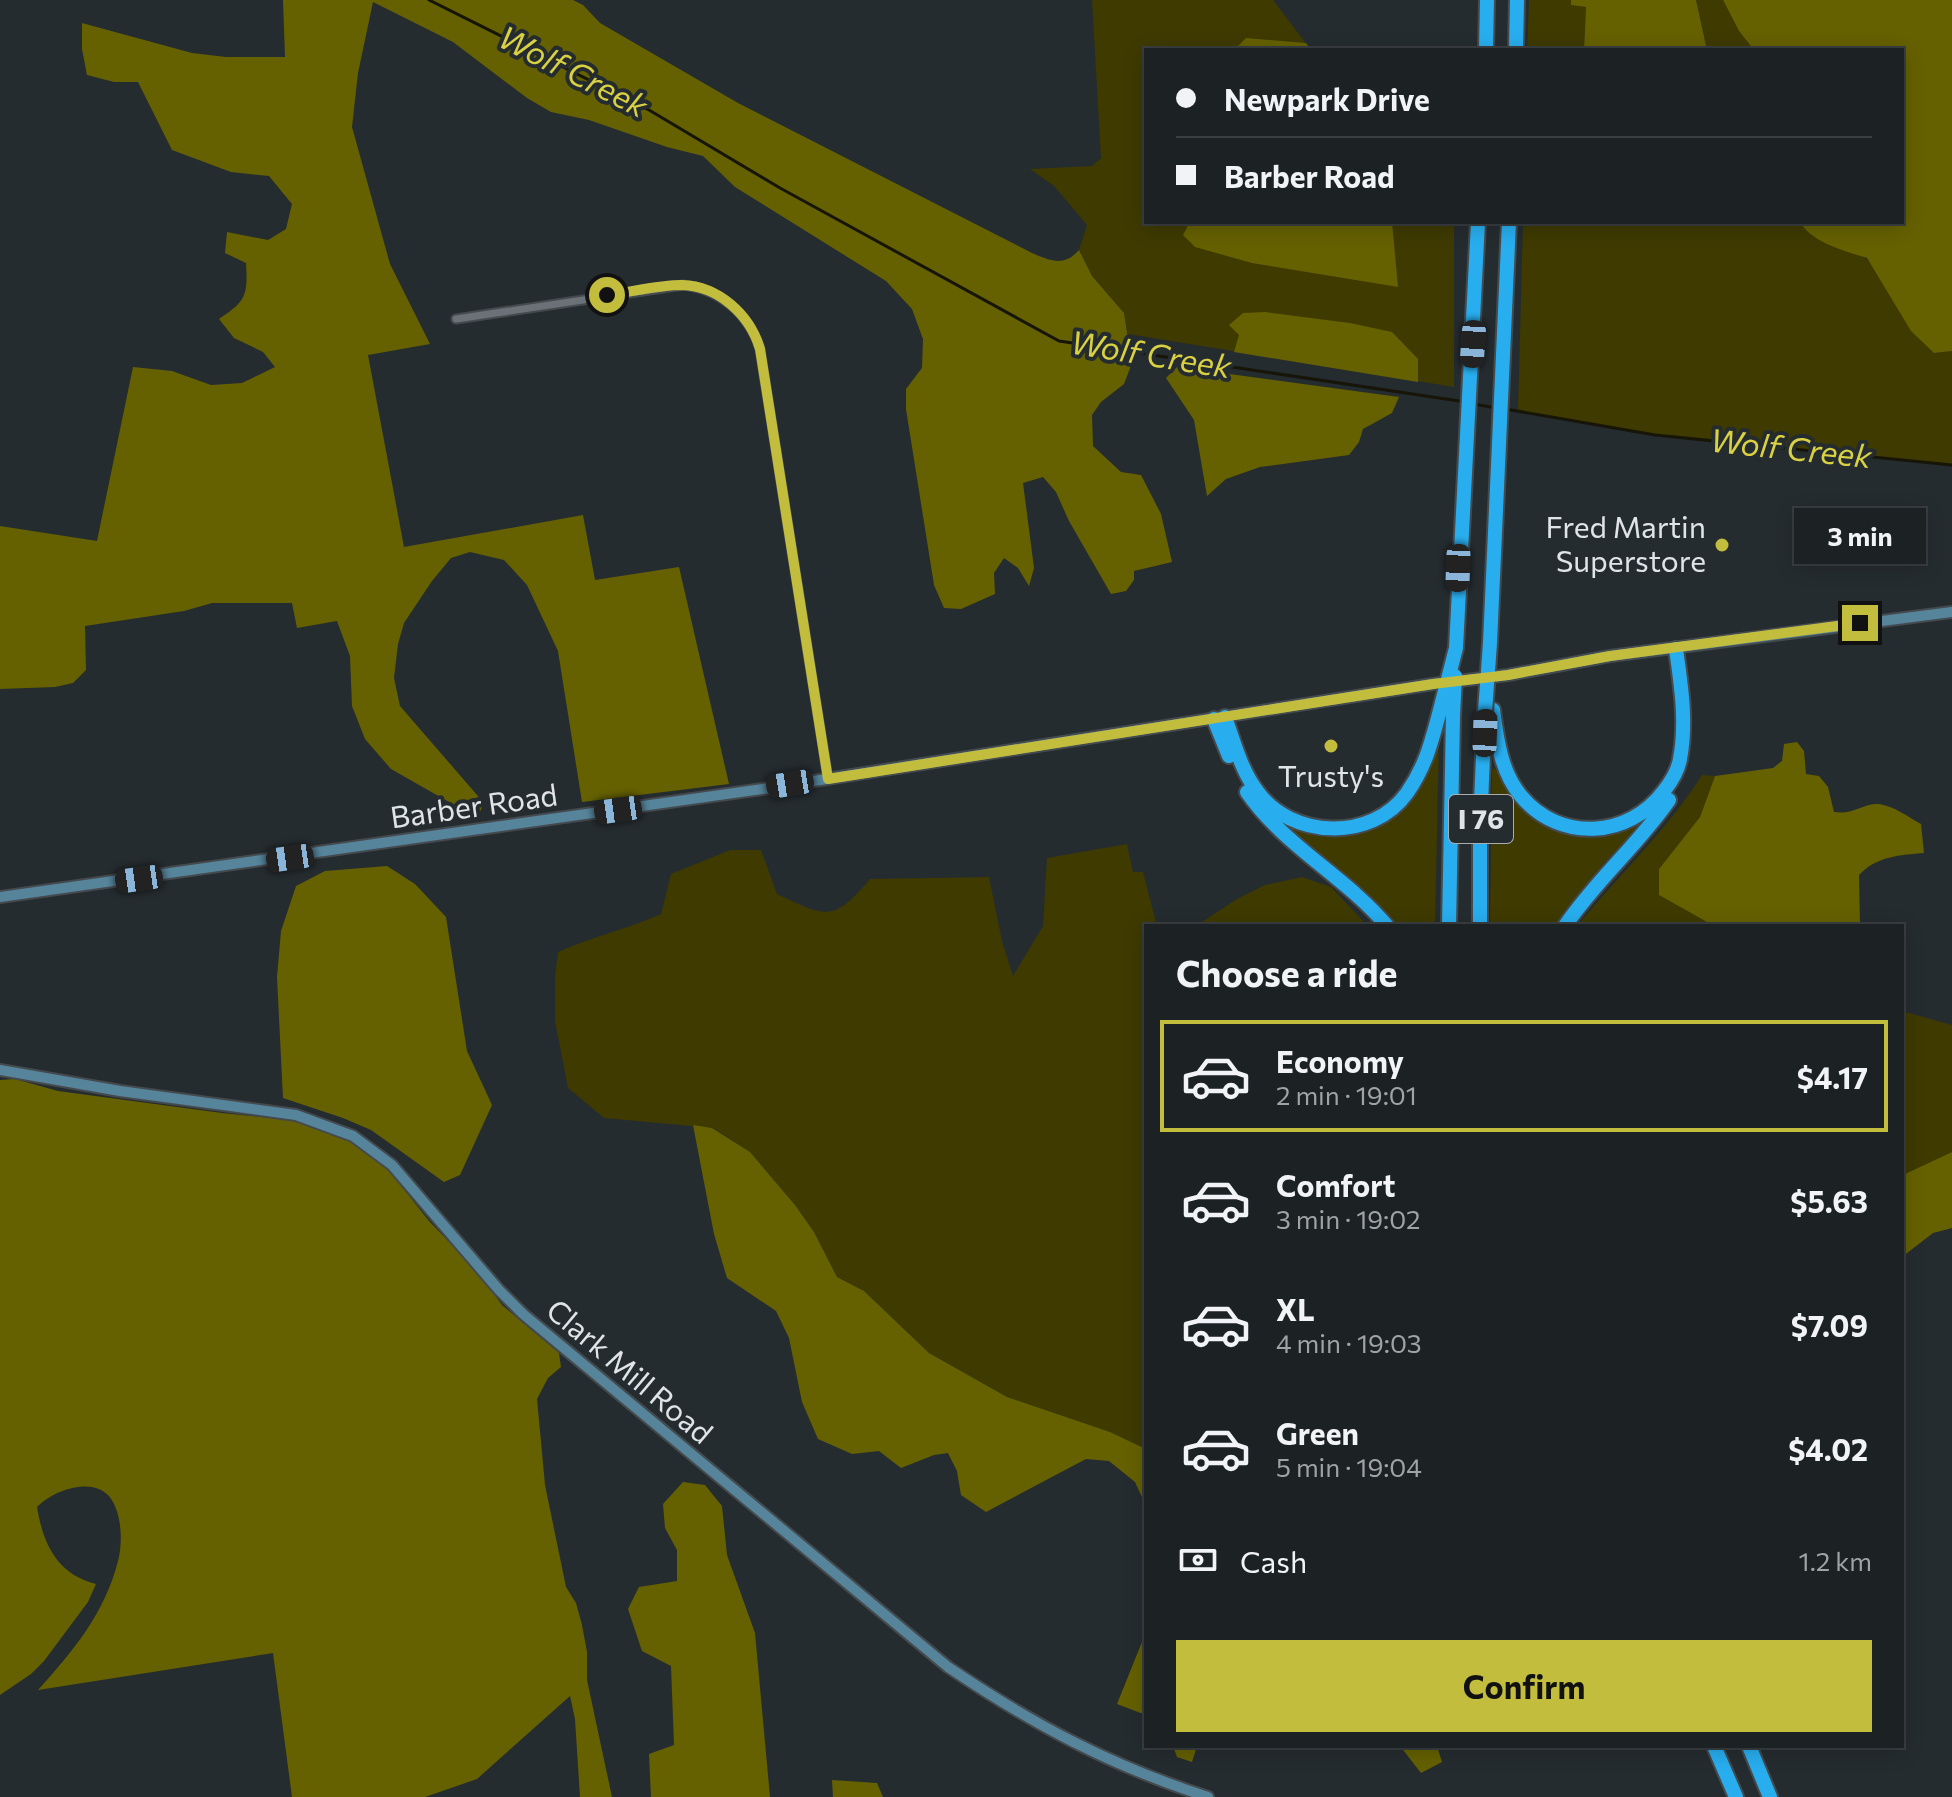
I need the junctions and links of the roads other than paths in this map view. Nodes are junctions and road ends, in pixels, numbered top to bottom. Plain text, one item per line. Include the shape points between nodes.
1 (1487, 0) edge
2 (1517, 0) edge
3 (1486, 48) edge
4 (1516, 48) edge
5 (1478, 224) edge
6 (1509, 224) edge
7 (456, 319) dead end
8 (1952, 612) edge
9 (1681, 648) junction
10 (1489, 711) junction
11 (1446, 715) junction
12 (1220, 718) junction
13 (828, 779) junction
14 (0, 897) edge
15 (1385, 924) edge
16 (1449, 924) edge
17 (1480, 924) edge
18 (1566, 924) edge
19 (0, 1070) edge
20 (1715, 1748) edge
21 (1750, 1748) edge
22 (1208, 1797) edge
23 (1736, 1797) edge
24 (1770, 1797) edge

1 - 3 highway
2 - 4 highway
5 - 11 highway, bridge via 1456,648
6 - 10 highway, bridge
7 - 13 street via 683,285 722,298 744,317 760,349
8 - 9 main road, Barber Road
9 - 10 highway via 1680,760 1653,806 1617,826 1574,828 1530,806 1506,771
9 - 12 main road, Barber Road
9 - 18 highway via 1692,737 1681,785
10 - 17 highway, I 76 via 1480,825
11 - 12 highway via 1426,763 1399,803 1379,818 1333,829 1304,824 1268,804
11 - 16 highway, I 76
12 - 13 main road, Barber Road
12 - 15 highway via 1243,786 1258,808
13 - 14 main road, Barber Road
19 - 22 main road, Clark Mill Road via 296,1115 366,1143 544,1333 948,1667 1079,1747
20 - 23 highway
21 - 24 highway

